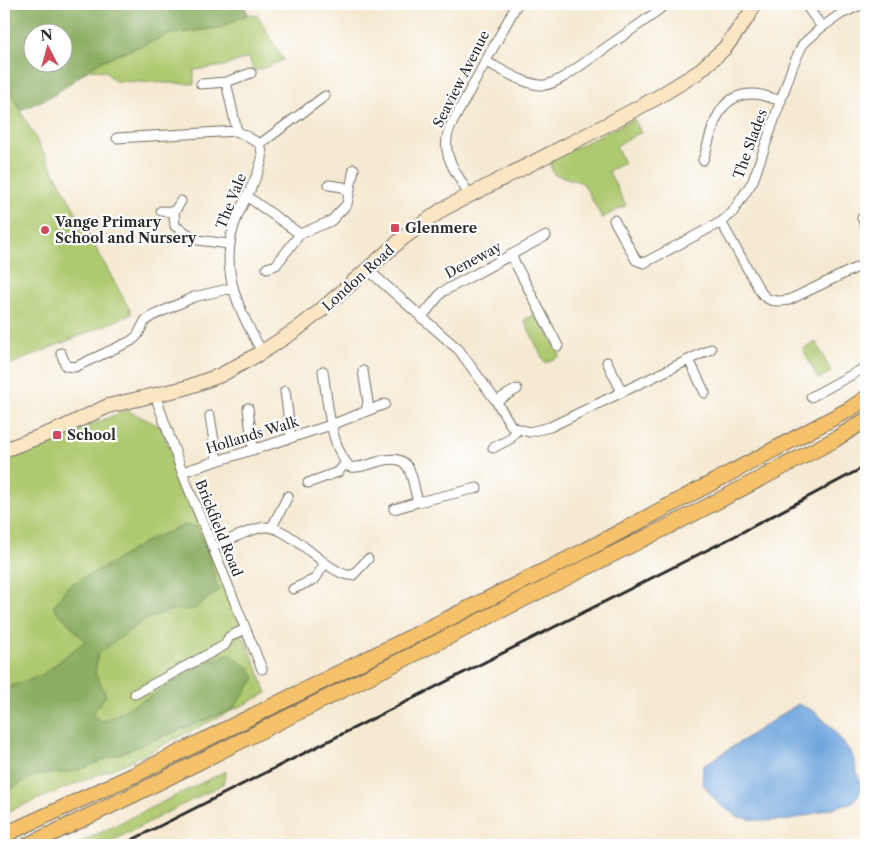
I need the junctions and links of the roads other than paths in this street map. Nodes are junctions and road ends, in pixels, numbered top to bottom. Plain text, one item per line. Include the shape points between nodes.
1 (517, 4) edge
2 (664, 4) edge
3 (754, 4) edge
4 (805, 4) edge
5 (863, 4) edge
6 (822, 27) junction
7 (485, 61) junction
8 (251, 73) dead end
9 (226, 82) junction
10 (201, 84) dead end
11 (325, 96) dead end
12 (781, 100) junction
13 (237, 131) junction
14 (117, 138) dead end
15 (260, 144) junction
16 (703, 160) dead end
17 (354, 169) dead end
18 (329, 185) dead end
19 (349, 194) junction
20 (469, 195) junction
21 (248, 197) junction
22 (181, 201) dead end
23 (161, 211) dead end
24 (174, 212) junction
25 (614, 220) dead end
26 (721, 222) junction
27 (300, 234) junction
28 (546, 236) dead end
29 (229, 244) junction
30 (511, 255) junction
31 (866, 262) edge
32 (267, 268) dead end
33 (367, 268) junction
34 (232, 288) junction
35 (421, 318) junction
36 (558, 346) dead end
37 (711, 349) dead end
38 (262, 352) junction
39 (61, 353) dead end
40 (688, 360) junction
41 (607, 362) dead end
42 (866, 367) edge
43 (323, 371) dead end
44 (363, 371) dead end
45 (517, 389) dead end
46 (285, 391) dead end
47 (622, 392) junction
48 (705, 393) dead end
49 (155, 395) junction
50 (811, 397) dead end
51 (866, 398) edge
52 (496, 401) junction
53 (385, 404) dead end
54 (248, 408) dead end
55 (366, 412) junction
56 (210, 416) dead end
57 (866, 420) edge
58 (331, 426) junction
59 (518, 429) junction
60 (292, 438) junction
61 (493, 448) dead end
62 (4, 450) edge
63 (253, 450) junction
64 (216, 461) junction
65 (346, 463) junction
66 (182, 472) junction
67 (308, 483) dead end
68 (477, 488) dead end
69 (288, 496) dead end
70 (418, 502) junction
71 (394, 509) dead end
72 (272, 527) junction
73 (212, 547) junction
74 (368, 559) dead end
75 (325, 563) junction
76 (293, 589) dead end
77 (245, 629) junction
78 (262, 669) dead end
79 (134, 694) dead end
80 (4, 835) edge
81 (28, 845) edge

1 - 7 street, Seaview Avenue
2 - 7 street via 556,82 531,84
3 - 20 main road, London Road via 725,48 697,72 624,116
4 - 6 street
5 - 6 street, The Slades
6 - 12 street, The Slades via 803,44
7 - 20 street, Seaview Avenue via 445,140 447,155
8 - 9 street
9 - 10 street
9 - 13 street
11 - 15 street
12 - 16 street via 756,94 725,103 718,114
12 - 26 street, The Slades via 754,181 732,214
13 - 14 street
13 - 15 street
15 - 21 street, The Vale via 262,158
17 - 19 street
18 - 19 street via 343,187
19 - 27 street via 347,204 331,221
20 - 33 main road, London Road via 443,209
21 - 27 street
21 - 29 street, The Vale via 237,215
22 - 24 street
23 - 24 street
24 - 29 street via 175,226 198,240
25 - 26 street, The Slades via 636,260 644,263
26 - 31 street via 763,296 770,301 789,300
27 - 32 street via 276,265
28 - 30 street, Deneway
29 - 34 street, The Vale
30 - 35 street, Deneway via 442,292
30 - 36 street
33 - 35 street
33 - 38 main road, London Road via 320,311
34 - 38 street, The Vale via 242,316
34 - 39 street via 194,297 152,316 131,341 75,367 66,366
35 - 52 street via 459,350
37 - 40 street
38 - 49 main road, London Road via 221,375
40 - 47 street
40 - 48 street
41 - 47 street
42 - 50 street
43 - 58 street
44 - 55 street via 368,402
45 - 52 street
46 - 60 street
47 - 59 street via 550,427 528,432
49 - 62 main road, London Road via 108,406
49 - 66 street, Brickfield Road
51 - 80 highway via 586,550 142,771
52 - 59 street via 512,427
53 - 55 street, Hollands Walk
54 - 63 street
55 - 58 street, Hollands Walk
56 - 64 street
57 - 81 highway via 684,518
58 - 60 street, Hollands Walk
58 - 65 street
59 - 61 street via 510,439
60 - 63 street, Hollands Walk
63 - 64 street, Hollands Walk
64 - 66 street, Hollands Walk
65 - 67 street via 338,472
65 - 70 street via 360,468 378,461 400,459 407,464
66 - 73 street, Brickfield Road
68 - 70 street
69 - 72 street
70 - 71 street
72 - 73 street via 262,527
72 - 75 street
73 - 77 street, Brickfield Road
74 - 75 street via 350,576
75 - 76 street via 315,579
77 - 78 street, Brickfield Road
77 - 79 street via 229,637 224,645

